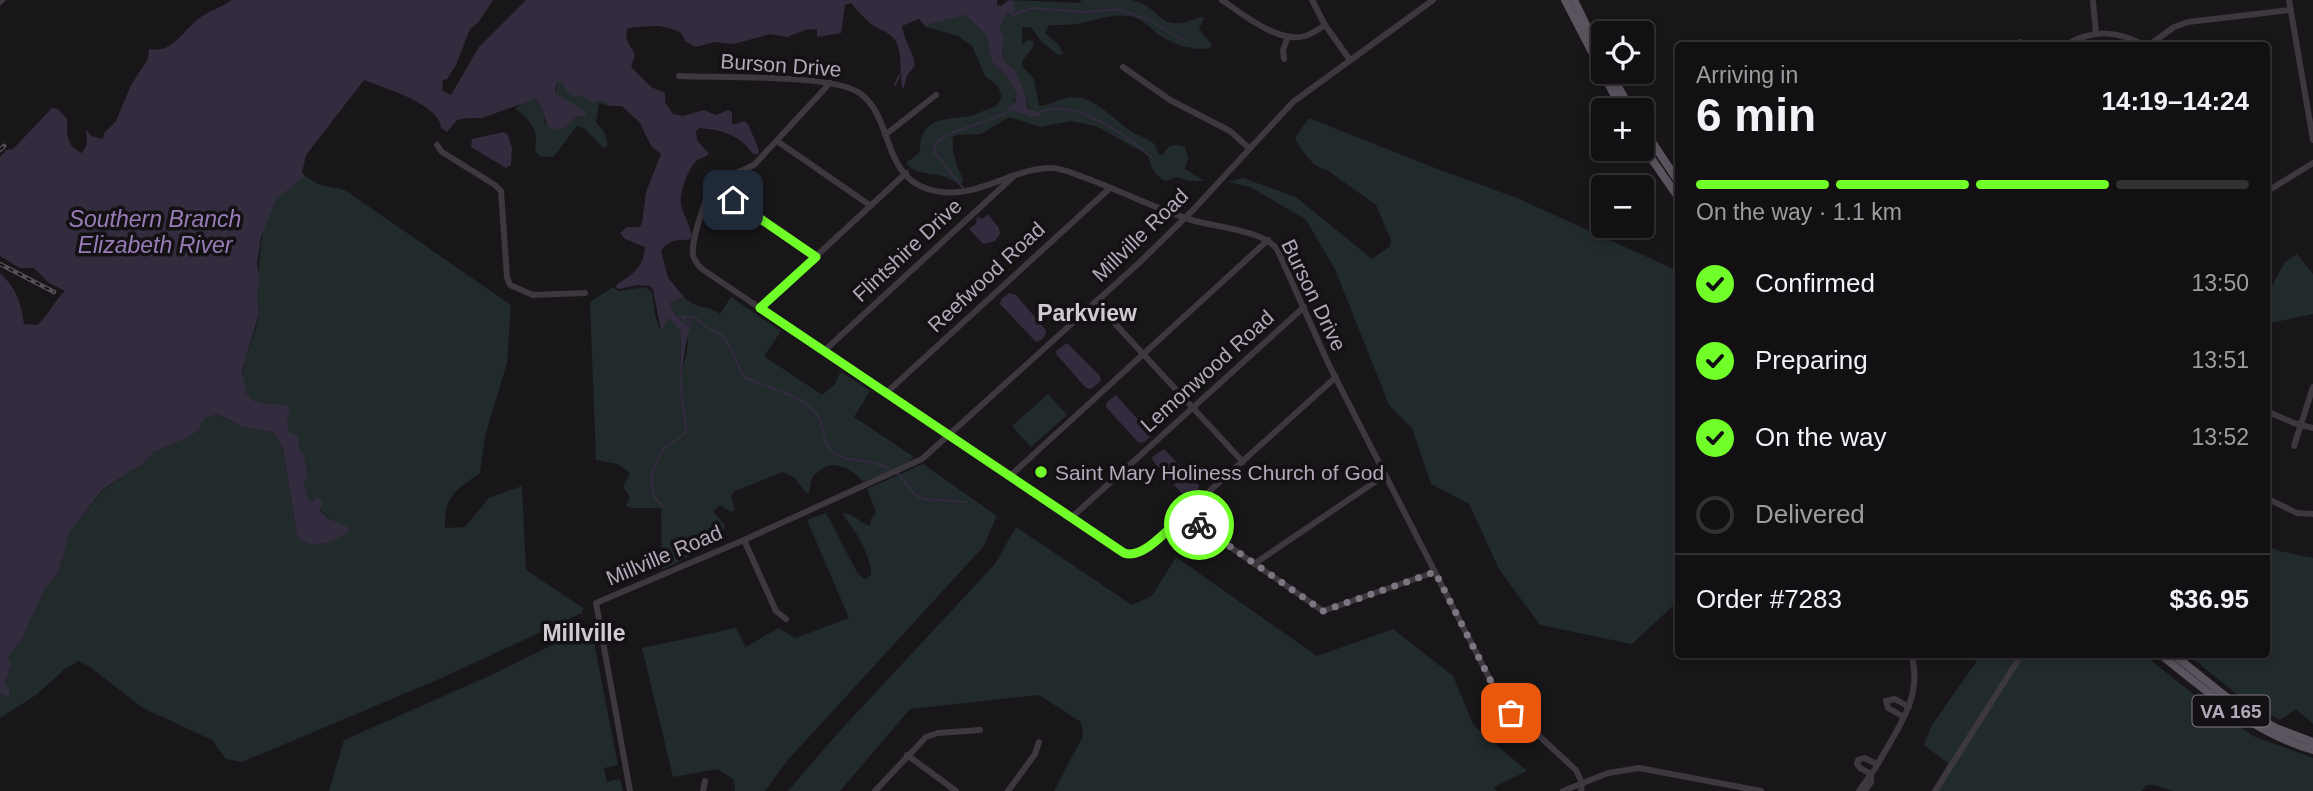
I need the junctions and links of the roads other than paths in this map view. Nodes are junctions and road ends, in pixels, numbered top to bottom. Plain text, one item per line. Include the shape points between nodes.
1 (1222, 0) edge
2 (1312, 0) edge
3 (1433, 0) edge
4 (1565, 0) edge
5 (1574, 0) edge
6 (2289, 0) edge
7 (2092, 2) edge
8 (2291, 10) junction
9 (1325, 25) junction
10 (2096, 33) junction
11 (1591, 35) edge
12 (1288, 36) junction
13 (2070, 42) edge
14 (2137, 42) edge
15 (2153, 42) edge
16 (1284, 60) dead end
17 (1350, 60) junction
18 (1123, 67) dead end
19 (679, 76) dead end
20 (830, 83) junction
21 (2313, 93) edge
22 (2305, 94) junction
23 (936, 95) dead end
24 (1616, 98) edge
25 (884, 135) junction
26 (2313, 140) edge
27 (777, 141) junction
28 (438, 145) dead end
29 (1654, 145) edge
30 (1249, 148) junction
31 (1653, 161) edge
32 (2313, 163) edge
33 (906, 173) junction
34 (1014, 176) junction
35 (1675, 176) edge
36 (713, 186) junction
37 (1110, 188) junction
38 (2270, 190) edge
39 (1675, 193) edge
40 (871, 206) junction
41 (1185, 218) junction
42 (1268, 240) junction
43 (816, 257) junction
44 (586, 293) dead end
45 (1095, 302) junction
46 (1304, 307) junction
47 (760, 308) junction
48 (824, 351) junction
49 (1143, 354) junction
50 (1336, 377) junction
51 (2313, 387) edge
52 (886, 393) junction
53 (1193, 408) junction
54 (2270, 413) edge
55 (2300, 425) junction
56 (2313, 428) edge
57 (949, 435) junction
58 (2294, 446) dead end
59 (1243, 462) junction
60 (1385, 475) junction
61 (1010, 476) junction
62 (2270, 501) edge
63 (2313, 514) edge
64 (1184, 515) junction
65 (1071, 518) junction
66 (744, 540) junction
67 (1254, 564) junction
68 (1435, 572) junction
69 (786, 619) dead end
70 (1912, 658) edge
71 (2019, 658) edge
72 (2165, 658) edge
73 (2178, 658) edge
74 (1909, 707) junction
75 (1903, 717) junction
76 (980, 730) dead end
77 (1039, 741) dead end
78 (2313, 742) edge
79 (2313, 750) edge
80 (908, 755) junction
81 (1877, 764) junction
82 (1871, 774) junction
83 (705, 781) dead end
84 (1582, 783) junction
85 (630, 791) edge
86 (703, 791) edge
87 (875, 791) edge
88 (956, 791) edge
89 (1008, 791) edge
90 (1563, 791) edge
91 (1581, 791) edge
92 (1761, 791) edge
93 (1860, 791) edge
94 (1865, 791) edge
95 (1935, 791) edge

1 - 12 street via 1260,26
2 - 9 street
3 - 17 street, Millville Road
4 - 24 main road
5 - 11 main road
6 - 8 street
7 - 10 street
8 - 15 street via 2188,22
8 - 22 street
9 - 12 street via 1307,35
9 - 17 street
10 - 13 street
10 - 14 street via 2118,34
12 - 16 street
17 - 30 street, Millville Road via 1293,102
18 - 30 street via 1170,100 1230,131
19 - 20 street, Burson Drive
20 - 25 street, Burson Drive via 844,85 867,99
20 - 27 street
21 - 22 street
22 - 26 street
23 - 25 street
25 - 33 street, Burson Drive
27 - 36 street via 752,166
27 - 40 street
28 - 44 street via 501,191 510,285 533,295
29 - 35 main road
30 - 41 street, Millville Road
31 - 39 main road
32 - 38 street
33 - 34 street, Burson Drive via 924,187 949,193
33 - 40 street
34 - 37 street, Burson Drive via 1059,169
34 - 48 street, Flintshire Drive
36 - 43 street
36 - 47 street via 707,195 694,258
37 - 41 street, Burson Drive
37 - 52 street, Reefwood Road
40 - 43 street
41 - 42 street, Burson Drive
41 - 45 street, Millville Road
42 - 46 street, Burson Drive
42 - 49 street
43 - 47 street
45 - 49 street
45 - 57 street, Millville Road
46 - 50 street, Burson Drive
46 - 53 street, Lemonwood Road
47 - 48 street
48 - 52 street
49 - 53 street
49 - 61 street
50 - 59 street
50 - 60 street, Burson Drive
51 - 55 street
52 - 57 street
53 - 59 street
53 - 65 street, Lemonwood Road
54 - 55 street
55 - 56 street
55 - 58 street
57 - 61 street
57 - 66 street, Millville Road via 918,461
59 - 64 street
60 - 67 street
60 - 68 street, Burson Drive
61 - 65 street
62 - 63 street
64 - 65 street via 1141,553 1131,555
64 - 67 street
66 - 69 street via 776,611
66 - 85 street, Millville Road via 596,603
67 - 68 street via 1326,611
68 - 84 street, Burson Drive via 1504,705 1568,761
70 - 74 street via 1916,676
71 - 95 street
72 - 79 main road, VA 165 via 2244,720
73 - 78 main road, VA 165 via 2239,707
74 - 75 street
74 - 75 street via 1895,699 1886,701 1888,708
75 - 81 street
76 - 80 street via 926,737
77 - 89 street
80 - 87 street
80 - 88 street
81 - 82 street
81 - 82 street via 1858,760 1858,767
82 - 93 street
82 - 94 street
83 - 86 street
84 - 90 street
84 - 91 street
84 - 92 street via 1614,771 1649,768

